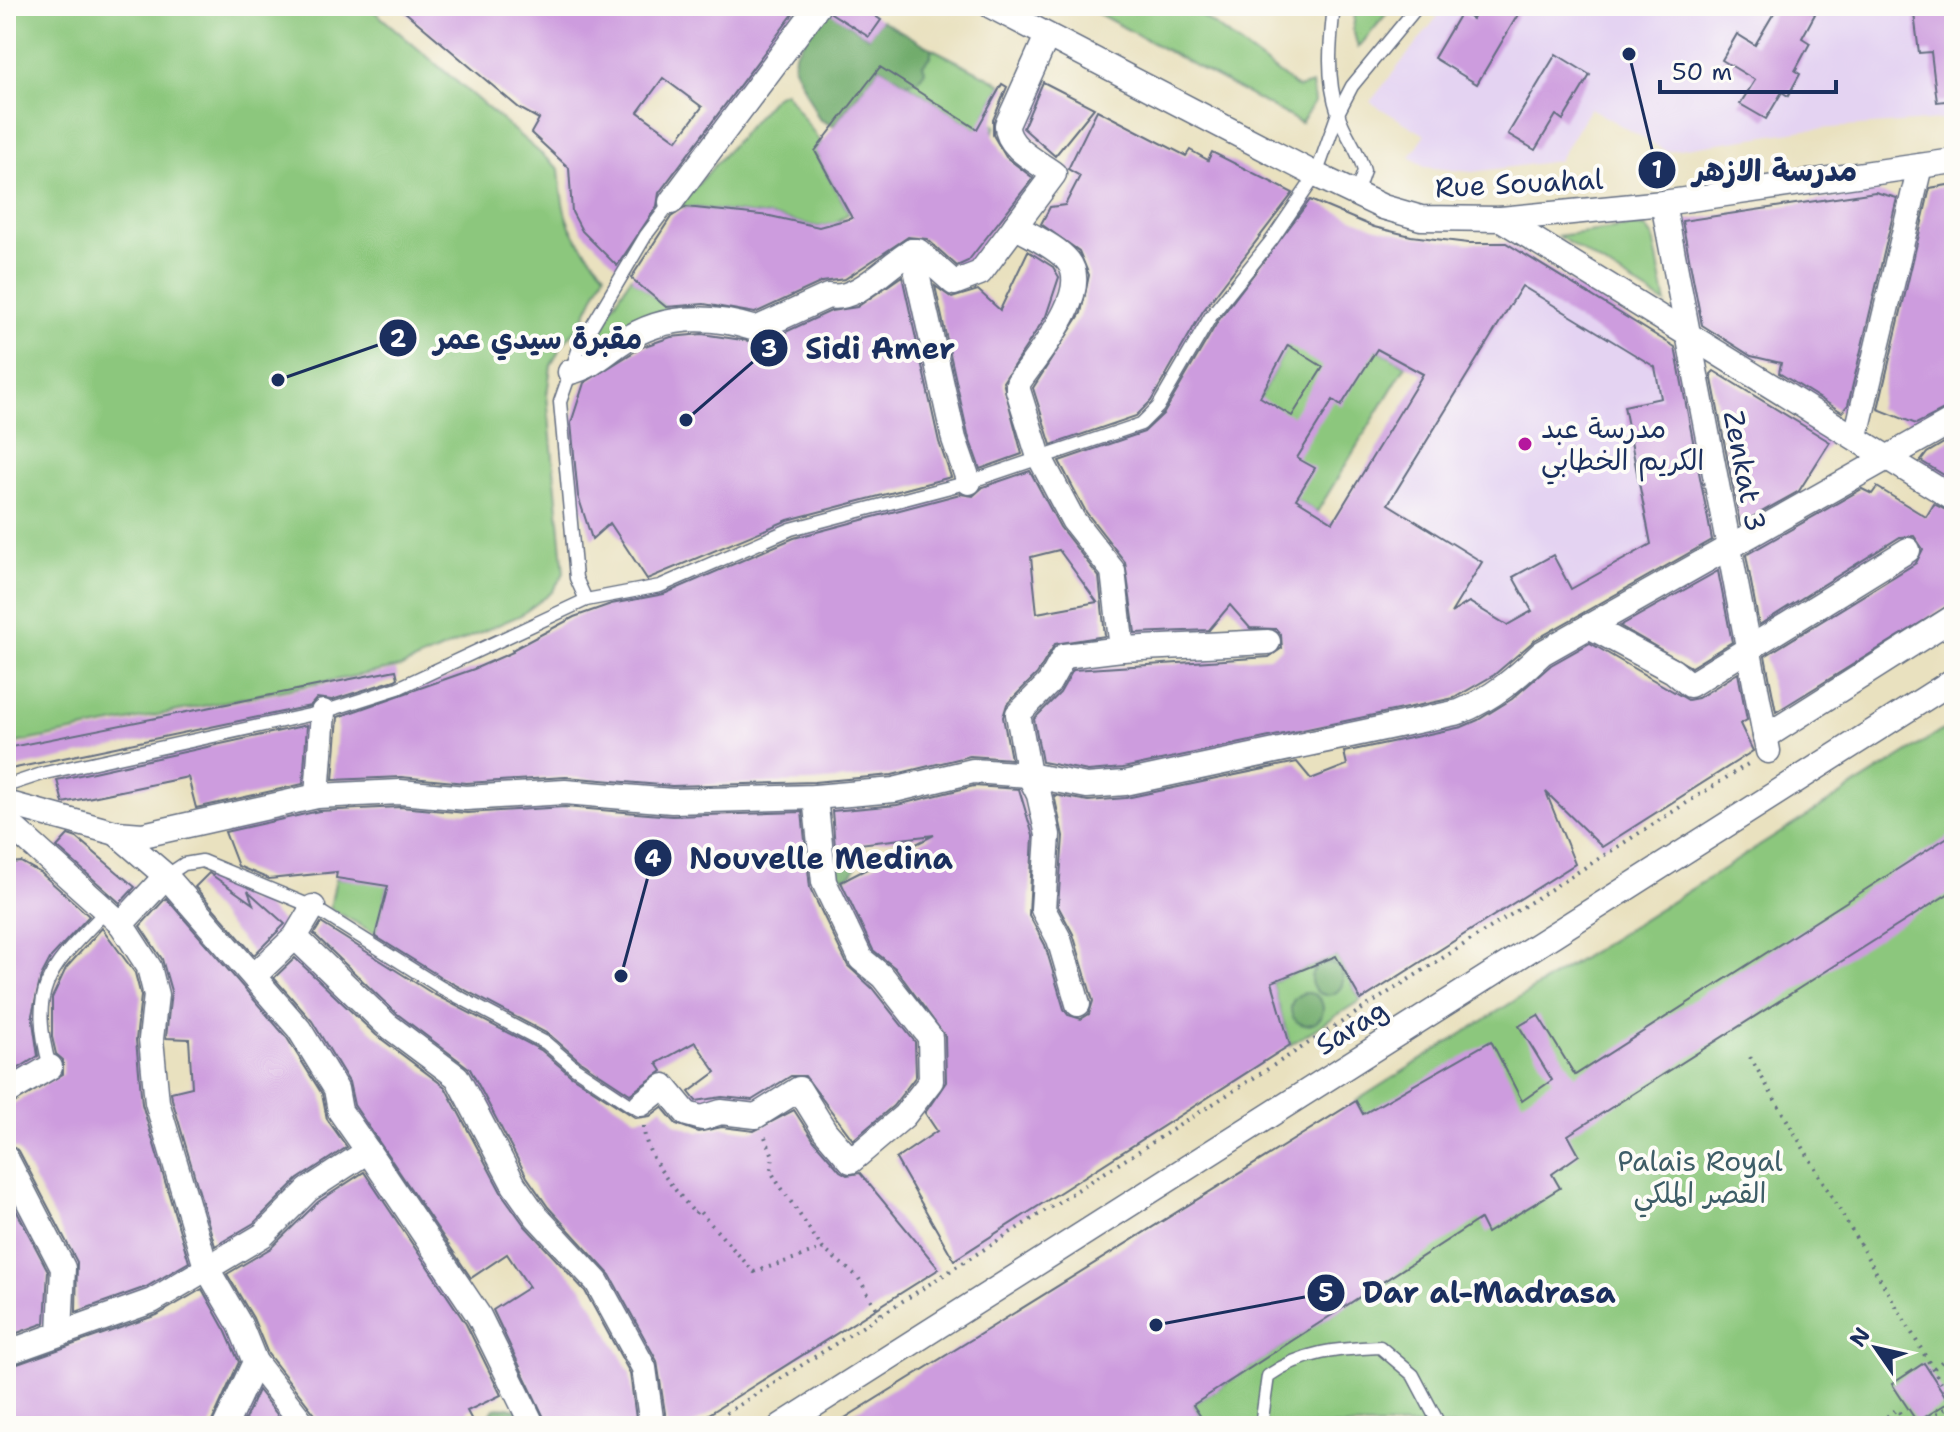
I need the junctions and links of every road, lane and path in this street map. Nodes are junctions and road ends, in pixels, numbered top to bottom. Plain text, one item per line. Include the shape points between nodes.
1 (818, 6) edge
2 (991, 6) edge
3 (1334, 6) edge
4 (1418, 6) edge
5 (1047, 36) junction
6 (1338, 113) junction
7 (1954, 161) edge
8 (1920, 166) junction
9 (1316, 175) junction
10 (1356, 194) junction
11 (671, 202) joint
12 (1663, 203) junction
13 (1501, 219) junction
14 (1015, 226) junction
15 (912, 251) junction
16 (1688, 335) junction
17 (570, 372) junction
18 (1954, 420) edge
19 (1856, 436) junction
20 (1888, 457) junction
21 (1042, 459) junction
22 (969, 482) junction
23 (1954, 499) edge
24 (1728, 546) junction
25 (1908, 550) dead end
26 (586, 600) junction
27 (1954, 617) edge
28 (1589, 626) junction
29 (1268, 642) dead end
30 (1748, 647) junction
31 (1122, 649) junction
32 (1954, 680) edge
33 (323, 712) junction
34 (1766, 744) junction
35 (1029, 775) junction
36 (6, 786) edge
37 (317, 796) junction
38 (815, 797) junction
39 (6, 803) edge
40 (6, 821) edge
41 (116, 833) junction
42 (166, 876) junction
43 (313, 907) junction
44 (114, 918) junction
45 (295, 937) junction
46 (254, 976) junction
47 (1078, 1004) dead end
48 (1750, 1057) dead end
49 (50, 1067) joint
50 (6, 1093) edge
51 (641, 1104) junction
52 (756, 1116) junction
53 (368, 1151) junction
54 (6, 1158) edge
55 (823, 1249) junction
56 (206, 1267) junction
57 (880, 1314) junction
58 (60, 1333) junction
59 (1954, 1352) edge
60 (6, 1353) edge
61 (255, 1362) junction
62 (1933, 1369) junction
63 (1954, 1404) edge
64 (225, 1426) edge
65 (305, 1426) edge
66 (533, 1426) edge
67 (652, 1426) edge
68 (706, 1426) edge
69 (781, 1426) edge
70 (1261, 1426) edge
71 (1440, 1426) edge
72 (1874, 1426) edge
73 (1908, 1426) edge
74 (1916, 1426) edge

1 - 11 street
2 - 5 street, Rue Souahal
3 - 6 lane via 1330,61
4 - 6 lane via 1352,86
5 - 9 street, Rue Souahal
5 - 14 street via 1006,133 1054,174
6 - 9 lane
6 - 10 lane via 1364,171
7 - 8 street, Rue Souahal
8 - 12 street, Rue Souahal
8 - 19 street
9 - 10 street, Rue Souahal
9 - 21 lane via 1211,316 1151,417
10 - 13 street, Rue Souahal via 1421,218
11 - 17 lane via 601,310
12 - 13 street, Rue Souahal
12 - 16 street, Zenkat 3
13 - 16 street
14 - 15 street via 980,273 954,283
14 - 21 street via 1068,259 1075,274 1069,307 1018,383
15 - 17 street via 870,282 756,329 730,320 674,318
15 - 22 street via 954,439
16 - 19 street
16 - 24 street, Zenkat 3
17 - 26 lane via 560,413 576,578
18 - 20 street
19 - 20 street
20 - 23 street
20 - 24 street
21 - 22 lane
21 - 31 street via 1073,520 1113,571
22 - 26 lane via 791,529 660,586
24 - 28 street
24 - 30 street, Zenkat 3
25 - 30 street
26 - 33 lane via 398,688
27 - 34 street
28 - 30 street via 1690,685
28 - 35 street via 1542,653 1506,688 1459,712 1125,783 1087,786
29 - 31 street
30 - 34 street, Zenkat 3
31 - 35 street via 1064,656 1049,683 1018,714
32 - 69 street, Sarag
33 - 36 lane
33 - 37 street
34 - 57 path
35 - 38 street via 973,771 894,790
35 - 47 street via 1048,835 1043,909 1059,939
37 - 38 street via 400,792 466,798 565,792 672,801
37 - 41 street via 143,835
38 - 52 street via 824,882 861,959 883,977 930,1037 931,1081 904,1116 851,1161 799,1089
39 - 41 street
40 - 44 street
41 - 42 street
42 - 43 lane via 192,860 202,861
42 - 44 street
42 - 46 street
43 - 45 street
43 - 51 lane via 440,987 546,1043 632,1106
44 - 49 lane via 64,954 44,985 43,1042
44 - 56 street via 149,967 156,995 151,1039 157,1102
45 - 46 street
45 - 67 street via 386,1024 457,1077 514,1185 597,1282 644,1368
46 - 53 street via 299,1029 336,1089 340,1111
48 - 62 path
49 - 50 street
51 - 52 street via 664,1086 687,1114
51 - 55 path via 643,1138 672,1186 695,1214 698,1210 725,1236 749,1269 759,1273
52 - 55 path via 773,1156 771,1171
53 - 56 street via 308,1190 263,1235
53 - 66 street via 479,1316
54 - 58 street via 63,1268
55 - 57 path via 858,1277
56 - 58 street via 152,1301
56 - 61 street
57 - 68 path
58 - 60 street
59 - 62 path
61 - 64 street
61 - 65 street
62 - 63 path
63 - 74 path
70 - 71 lane via 1268,1376 1292,1359 1380,1347 1413,1375
72 - 73 path via 1897,1409

